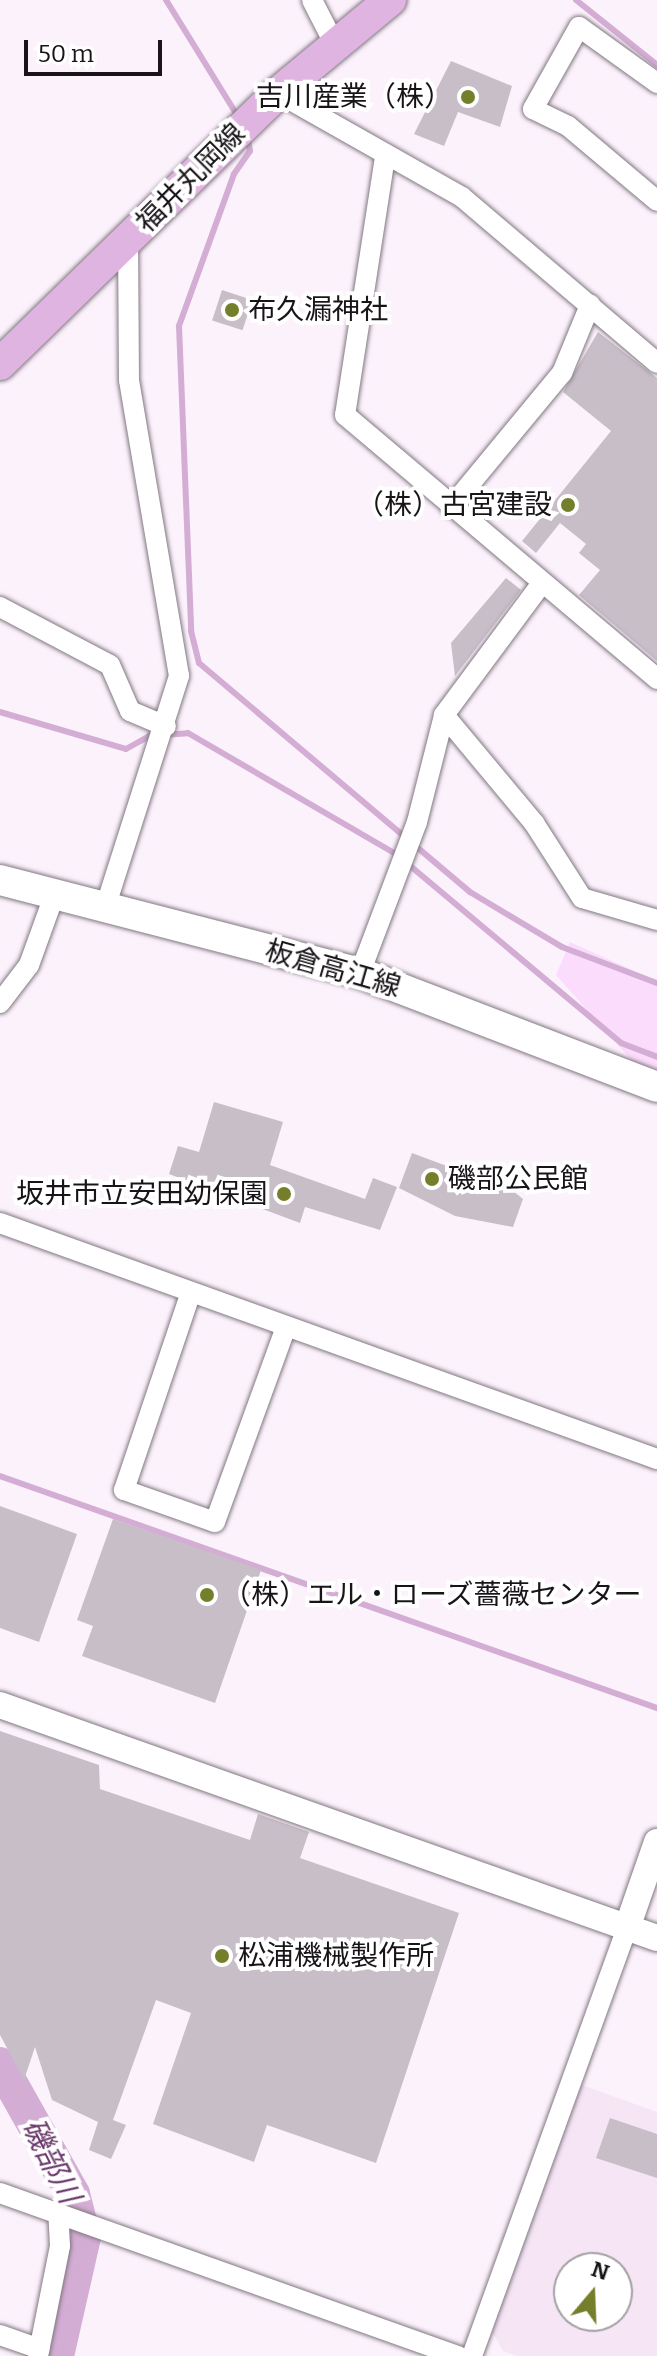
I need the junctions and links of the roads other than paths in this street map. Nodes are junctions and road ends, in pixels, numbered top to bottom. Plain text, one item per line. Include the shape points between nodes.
1 (312, 0) edge
2 (390, 0) edge
3 (348, 23) edge
4 (657, 83) edge
5 (278, 93) junction
6 (385, 157) junction
7 (657, 201) edge
8 (128, 240) junction
9 (590, 305) junction
10 (657, 363) edge
11 (0, 364) edge
12 (451, 507) junction
13 (542, 583) junction
14 (0, 607) edge
15 (657, 679) edge
16 (444, 715) junction
17 (166, 726) junction
18 (0, 880) edge
19 (54, 896) junction
20 (105, 908) junction
21 (657, 920) edge
22 (360, 973) junction
23 (0, 1003) edge
24 (657, 1087) edge
25 (0, 1223) edge
26 (191, 1292) junction
27 (286, 1327) junction
28 (657, 1459) edge
29 (0, 1705) edge
30 (657, 1842) edge
31 (627, 1928) junction
32 (657, 1938) edge
33 (0, 2193) edge
34 (58, 2213) junction
35 (0, 2335) edge
36 (39, 2352) edge
37 (459, 2356) edge
38 (472, 2356) edge

1 - 3 street
2 - 3 main road, 福井丸岡線
3 - 5 main road, 福井丸岡線
4 - 7 street via 579,27 533,109 568,126
5 - 6 street
5 - 8 main road, 福井丸岡線
6 - 9 street via 462,197
6 - 12 street via 345,415
8 - 11 main road, 福井丸岡線
8 - 17 street via 129,380 179,676
9 - 10 street
9 - 12 street via 562,373
12 - 13 street
13 - 15 street
13 - 16 street
14 - 17 street via 110,665 130,711
16 - 21 street via 534,823 582,898
16 - 22 street via 417,822
17 - 20 street
18 - 19 main road, 板倉高江線
19 - 20 main road, 板倉高江線
19 - 23 street via 29,965
20 - 22 main road, 板倉高江線
22 - 24 main road, 板倉高江線
25 - 26 street
26 - 27 street
26 - 27 street via 124,1490 215,1522
27 - 28 street
29 - 31 street
30 - 31 street
31 - 32 street
31 - 38 street
33 - 34 street
34 - 36 street via 60,2246
34 - 37 street
35 - 36 street

